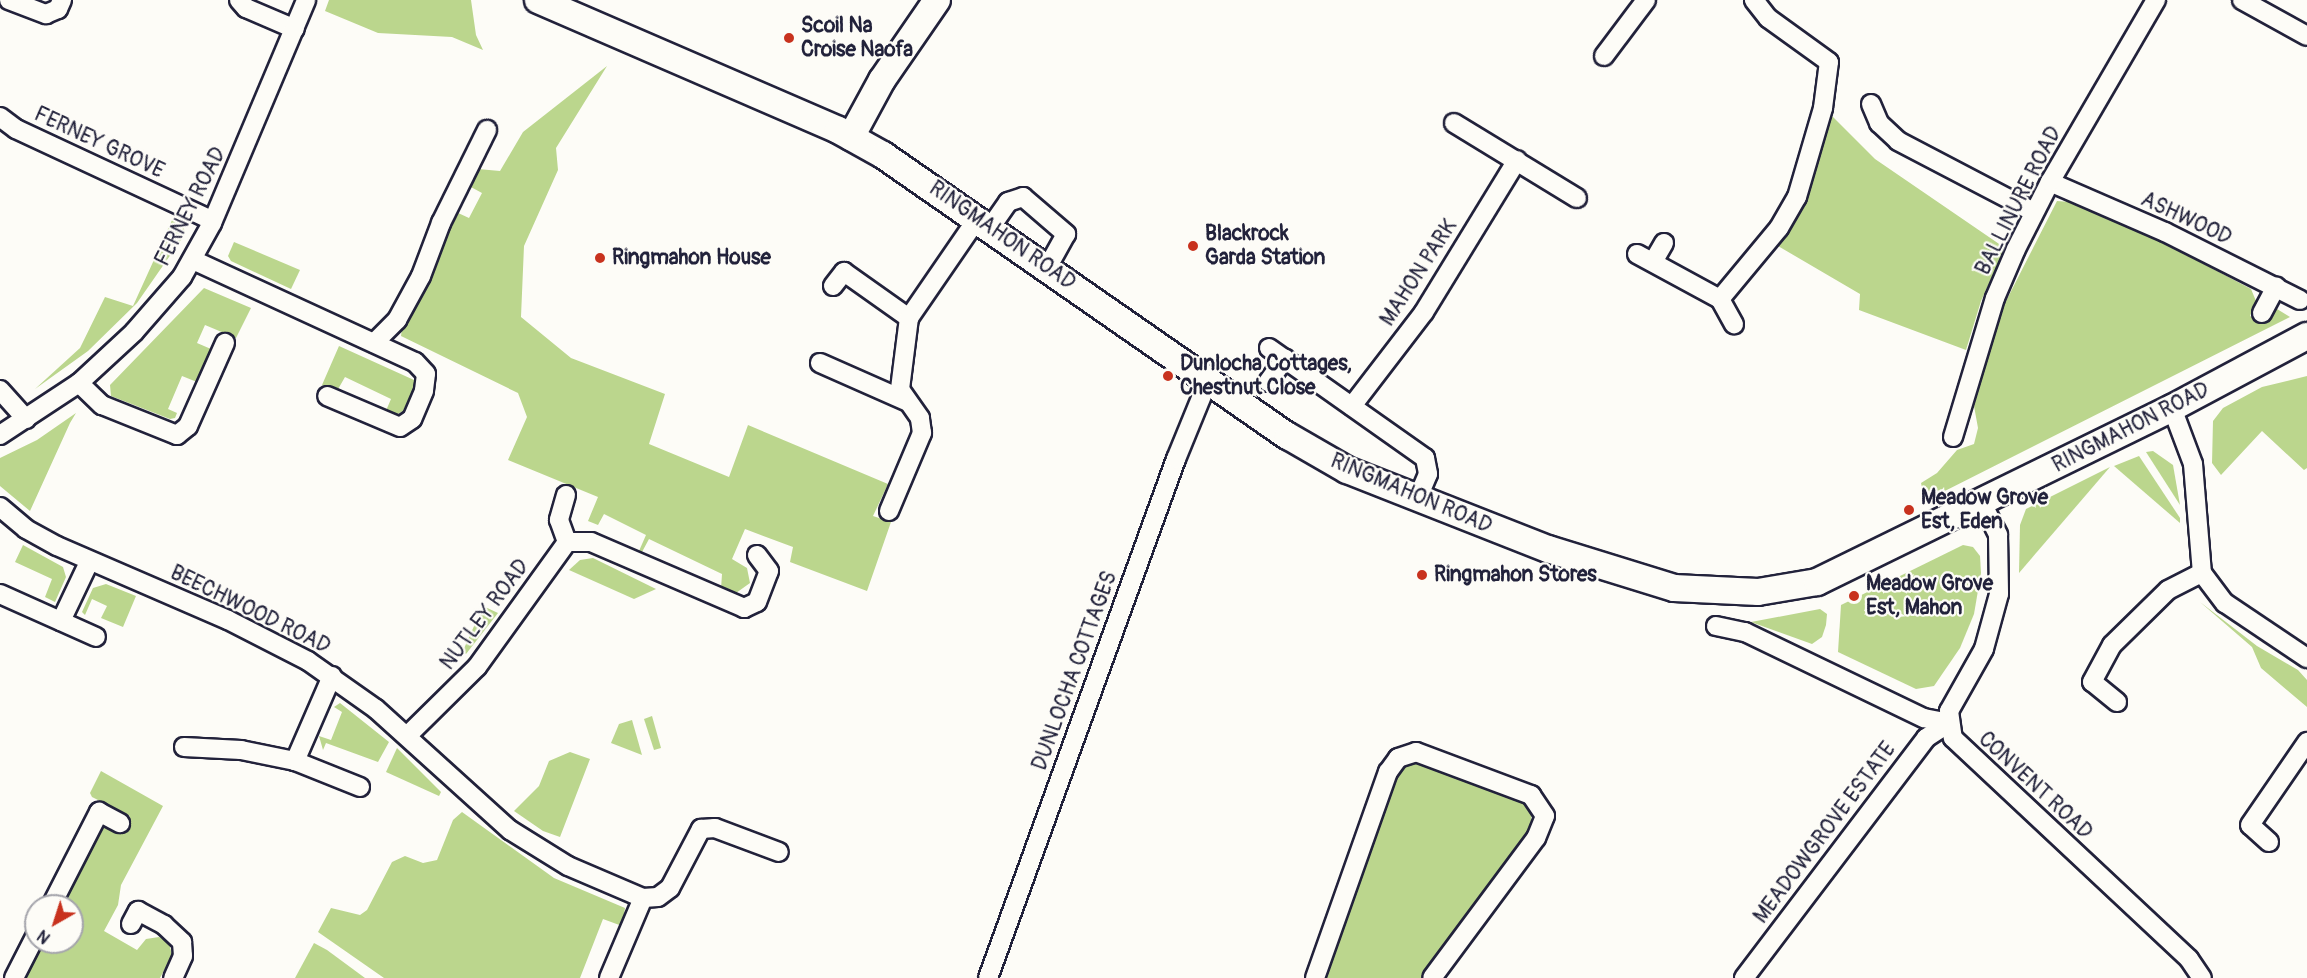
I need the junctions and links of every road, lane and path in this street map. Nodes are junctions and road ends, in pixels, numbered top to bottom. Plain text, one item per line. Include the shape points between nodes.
1 (8, 0) edge
2 (62, 0) edge
3 (239, 0) edge
4 (306, 0) edge
5 (538, 0) edge
6 (937, 0) edge
7 (1646, 0) edge
8 (1754, 0) edge
9 (2156, 0) edge
10 (2242, 0) edge
11 (0, 12) edge
12 (295, 29) junction
13 (2307, 36) edge
14 (1604, 56) dead end
15 (1871, 104) dead end
16 (0, 117) edge
17 (1454, 123) dead end
18 (487, 130) dead end
19 (851, 137) junction
20 (1517, 160) junction
21 (2050, 182) junction
22 (1577, 198) dead end
23 (2034, 212) junction
24 (213, 221) junction
25 (984, 224) junction
26 (1664, 243) dead end
27 (1637, 254) dead end
28 (193, 260) junction
29 (1653, 262) junction
30 (1048, 267) junction
31 (838, 279) dead end
32 (2276, 287) junction
33 (1720, 299) junction
34 (2300, 300) dead end
35 (2262, 314) dead end
36 (909, 318) junction
37 (1734, 324) dead end
38 (2307, 336) edge
39 (225, 343) dead end
40 (374, 343) junction
41 (1269, 348) dead end
42 (1285, 359) junction
43 (820, 363) dead end
44 (1208, 381) junction
45 (79, 382) junction
46 (1268, 382) dead end
47 (0, 390) edge
48 (327, 396) dead end
49 (906, 401) junction
50 (1352, 406) junction
51 (2172, 408) junction
52 (27, 419) junction
53 (0, 435) edge
54 (1953, 437) dead end
55 (566, 495) dead end
56 (1417, 500) junction
57 (1982, 503) junction
58 (0, 507) edge
59 (889, 511) dead end
60 (567, 542) junction
61 (757, 555) dead end
62 (89, 562) junction
63 (2202, 573) junction
64 (0, 594) edge
65 (61, 621) junction
66 (1716, 626) dead end
67 (96, 637) dead end
68 (2307, 658) edge
69 (333, 676) junction
70 (2117, 702) dead end
71 (1949, 723) junction
72 (407, 736) junction
73 (2307, 742) edge
74 (184, 747) dead end
75 (295, 761) junction
76 (360, 787) dead end
77 (120, 823) dead end
78 (2269, 842) dead end
79 (778, 852) dead end
80 (57, 894) edge
81 (643, 898) junction
82 (131, 924) dead end
83 (26, 954) edge
84 (14, 978) edge
85 (173, 978) edge
86 (609, 978) edge
87 (988, 978) edge
88 (1315, 978) edge
89 (1432, 978) edge
90 (1744, 978) edge
91 (2202, 978) edge

1 - 2 street via 46,14 58,9
1 - 11 street
3 - 12 street via 246,8
4 - 12 street, FERNEY ROAD
5 - 19 street, RINGMAHON ROAD
6 - 19 street via 882,80
7 - 14 street
8 - 33 street via 1780,28 1824,56 1831,72 1797,197 1779,228
9 - 21 street, BALLINURE ROAD
10 - 13 street
12 - 24 street, FERNEY ROAD
15 - 23 street via 1879,123 1899,141
16 - 24 street, FERNEY GROVE via 16,129
17 - 20 street
18 - 40 street via 412,293 391,328
19 - 25 street, RINGMAHON ROAD
20 - 22 street
20 - 50 street, MAHON PARK via 1424,312
21 - 23 street, BALLINURE ROAD
21 - 32 street, ASHWOOD via 2165,232
23 - 54 street, BALLINURE ROAD via 1995,298
24 - 28 street, FERNEY ROAD
25 - 30 street, RINGMAHON ROAD
25 - 30 street via 1008,202 1023,197 1066,234
25 - 36 street
26 - 29 street
27 - 29 street
28 - 40 street
28 - 45 street, FERNEY ROAD via 152,314
29 - 33 street
30 - 44 street, RINGMAHON ROAD
31 - 36 street
32 - 34 street, ASHWOOD
32 - 35 street
33 - 37 street
36 - 49 street via 900,378
38 - 51 street, RINGMAHON ROAD
39 - 45 street via 188,426 177,435 102,405
40 - 48 street via 422,368 427,381 412,419 400,426
41 - 42 street
42 - 46 street
42 - 50 street
43 - 49 street
44 - 56 street, RINGMAHON ROAD via 1318,455
44 - 87 street, DUNLOCHA COTTAGES via 1176,459
45 - 52 street, FERNEY ROAD
47 - 52 street
49 - 59 street via 920,418 922,433
50 - 56 street via 1425,458 1428,474
51 - 57 street, RINGMAHON ROAD
51 - 63 street via 2193,464
52 - 53 street, FERNEY ROAD
55 - 60 street via 559,520
56 - 57 street, RINGMAHON ROAD via 1653,584 1730,592 1786,589 1817,582
57 - 71 street via 1998,535 1999,594 1988,640 1976,667 1953,700
58 - 62 street, BEECHWOOD ROAD via 26,529
60 - 61 street via 591,542 744,608 757,602 769,572
60 - 72 street, NUTLEY ROAD via 477,667
62 - 65 street
62 - 69 street, BEECHWOOD ROAD via 228,620
63 - 68 street via 2225,603
63 - 70 street via 2165,593 2112,645 2092,682
64 - 65 street
65 - 67 street
66 - 71 street via 1745,632 1924,718
69 - 72 street, BEECHWOOD ROAD
69 - 75 street
71 - 90 street, MEADOWGROVE ESTATE via 1926,738
71 - 91 street, CONVENT ROAD via 1953,738 1963,750 2189,959
72 - 81 street, BEECHWOOD ROAD via 478,805 510,830 568,866
73 - 78 street via 2250,825
74 - 75 street via 241,750
75 - 76 street
77 - 80 street via 99,812
79 - 81 street via 715,828 701,829 670,888 658,897
81 - 86 street
82 - 85 street via 138,911 182,942 183,956
83 - 84 street
88 - 89 street via 1388,772 1398,758 1416,752 1531,795 1545,816 1536,838

